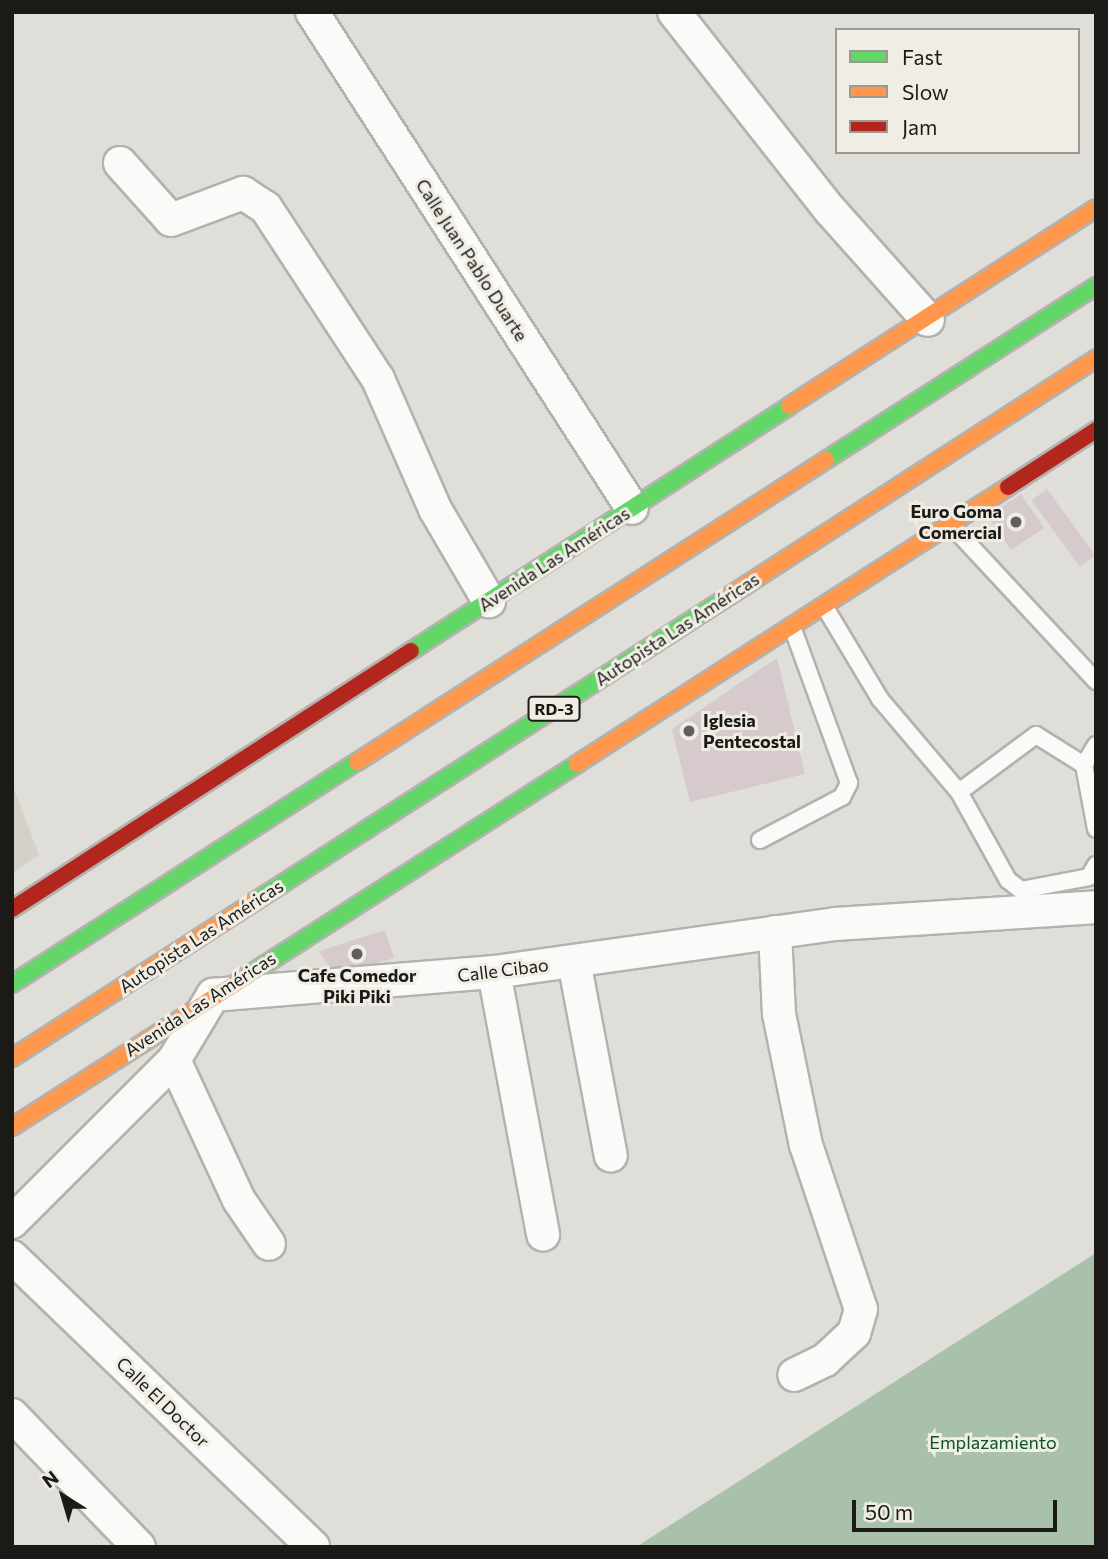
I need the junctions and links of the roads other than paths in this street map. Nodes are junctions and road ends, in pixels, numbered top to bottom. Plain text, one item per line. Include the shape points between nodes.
1 (312, 12) edge
2 (674, 12) edge
3 (120, 163) dead end
4 (1096, 208) edge
5 (1096, 286) edge
6 (928, 320) junction
7 (1096, 359) edge
8 (1096, 430) edge
9 (632, 508) junction
10 (951, 525) junction
11 (489, 601) junction
12 (826, 609) junction
13 (793, 629) junction
14 (1096, 681) edge
15 (1096, 745) edge
16 (1084, 765) junction
17 (959, 792) junction
18 (1096, 829) edge
19 (760, 840) dead end
20 (1096, 865) edge
21 (1096, 907) edge
22 (12, 909) edge
23 (775, 932) junction
24 (574, 961) junction
25 (494, 972) junction
26 (12, 984) edge
27 (213, 995) junction
28 (12, 1058) edge
29 (174, 1060) junction
30 (12, 1127) edge
31 (611, 1156) dead end
32 (12, 1222) edge
33 (543, 1234) dead end
34 (269, 1244) dead end
35 (12, 1256) edge
36 (794, 1375) dead end
37 (12, 1415) edge
38 (139, 1547) edge
39 (313, 1547) edge

1 - 9 street, Calle Juan Pablo Duarte
2 - 6 street via 830,210
3 - 11 street via 171,220 243,193 266,208 378,379 435,509
4 - 6 main road, Avenida Las Américas
5 - 26 main road
6 - 9 main road, Avenida Las Américas
7 - 28 main road, Autopista Las Américas / RD-3
8 - 10 main road, Avenida Las Américas
9 - 11 main road, Avenida Las Américas
10 - 12 main road, Avenida Las Américas
10 - 14 lane
11 - 22 main road, Avenida Las Américas
12 - 13 main road, Avenida Las Américas
12 - 17 lane via 880,699
13 - 19 lane via 849,783 842,797
13 - 27 main road, Avenida Las Américas
15 - 16 lane
16 - 17 lane via 1036,735
16 - 18 lane
17 - 20 lane via 1008,880 1021,890 1088,877
21 - 23 street, Calle Cibao
23 - 24 street, Calle Cibao
23 - 36 street via 779,1014 806,1145 861,1308 853,1333 825,1360
24 - 25 street, Calle Cibao
24 - 31 street
25 - 27 street, Calle Cibao
25 - 33 street
27 - 29 street
27 - 30 main road, Avenida Las Américas
29 - 32 street
29 - 34 street via 239,1200
35 - 39 street, Calle El Doctor
37 - 38 street

